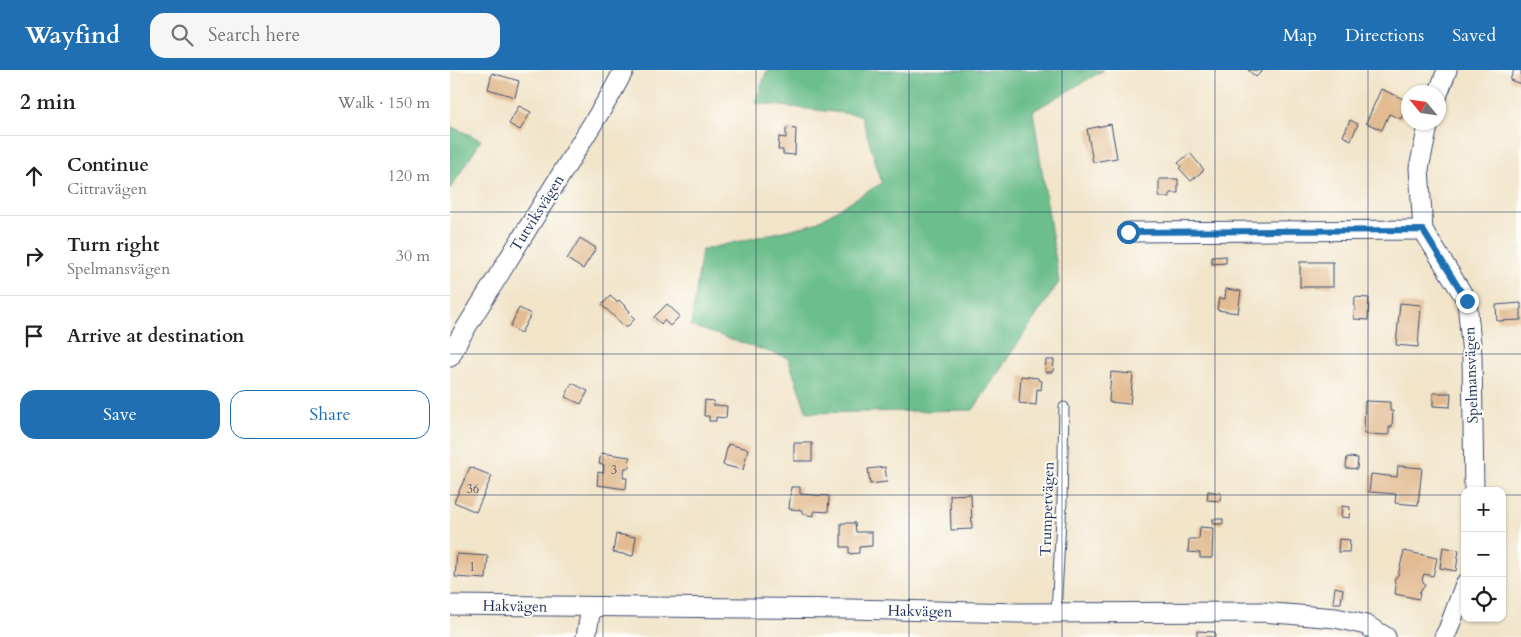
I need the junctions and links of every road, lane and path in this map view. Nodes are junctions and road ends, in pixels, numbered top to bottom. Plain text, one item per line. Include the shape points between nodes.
1 (624, 70) edge
2 (1447, 70) edge
3 (1441, 85) edge
4 (1427, 130) edge
5 (1423, 230) junction
6 (1128, 232) dead end
7 (450, 356) edge
8 (1064, 407) dead end
9 (1474, 487) edge
10 (1461, 595) edge
11 (450, 605) edge
12 (591, 608) junction
13 (1056, 613) junction
14 (586, 637) edge
15 (1386, 637) edge
16 (1444, 637) edge

1 - 7 street, Tutviksvägen
2 - 3 street
4 - 5 street, Spelmansvägen via 1419,168
5 - 6 street
5 - 9 street, Spelmansvägen via 1467,301 1472,355
8 - 13 lane, Trumpetvägen
10 - 16 street
11 - 12 street, Hakvägen
12 - 13 street, Hakvägen
12 - 14 street
13 - 15 street, Hakvägen via 1262,612 1336,618 1366,625

